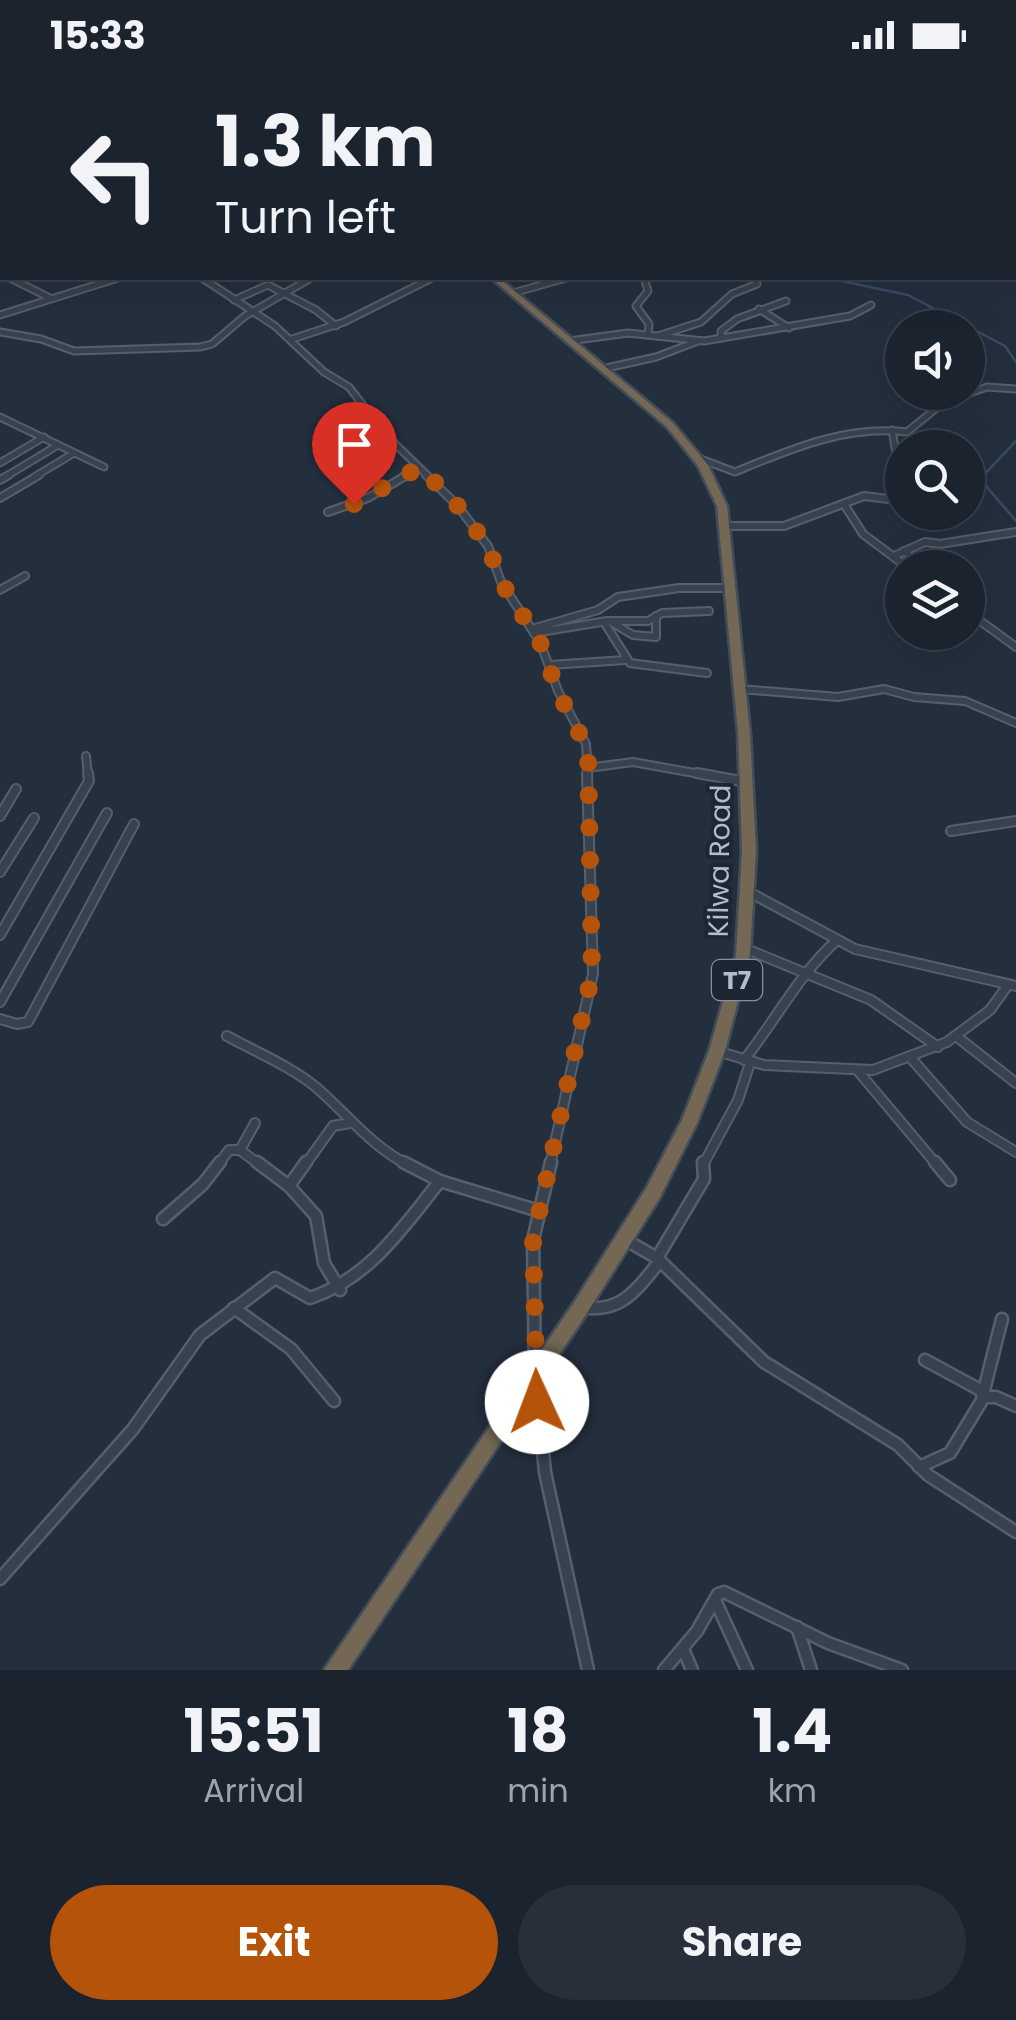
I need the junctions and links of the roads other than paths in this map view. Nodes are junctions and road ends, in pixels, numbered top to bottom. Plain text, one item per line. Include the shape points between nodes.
1 (15, 280) edge
2 (111, 280) edge
3 (205, 280) edge
4 (308, 280) edge
5 (428, 280) edge
6 (497, 280) edge
7 (561, 280) edge
8 (645, 280) edge
9 (757, 284) dead end
10 (513, 293) junction
11 (286, 294) junction
12 (50, 298) junction
13 (234, 300) junction
14 (786, 300) dead end
15 (871, 305) dead end
16 (759, 308) junction
17 (251, 312) junction
18 (0, 315) edge
19 (354, 318) junction
20 (336, 326) junction
21 (789, 328) junction
22 (0, 332) edge
23 (648, 334) junction
24 (658, 336) junction
25 (721, 337) junction
26 (668, 340) junction
27 (698, 340) junction
28 (568, 341) junction
29 (295, 342) junction
30 (678, 348) junction
31 (602, 369) junction
32 (1016, 389) edge
33 (0, 417) edge
34 (910, 430) edge
35 (885, 431) edge
36 (44, 437) junction
37 (58, 445) junction
38 (74, 453) junction
39 (698, 458) junction
40 (0, 463) edge
41 (420, 467) junction
42 (104, 468) dead end
43 (0, 480) edge
44 (0, 498) edge
45 (885, 500) edge
46 (844, 504) junction
47 (328, 512) dead end
48 (727, 526) junction
49 (1016, 532) edge
50 (886, 550) edge
51 (908, 550) edge
52 (25, 576) dead end
53 (732, 588) junction
54 (0, 590) edge
55 (709, 612) dead end
56 (656, 616) junction
57 (607, 622) junction
58 (985, 624) edge
59 (533, 631) junction
60 (1016, 647) edge
61 (626, 660) junction
62 (550, 666) junction
63 (706, 673) dead end
64 (740, 689) junction
65 (1016, 723) edge
66 (86, 756) dead end
67 (587, 768) junction
68 (746, 782) junction
69 (16, 789) dead end
70 (106, 812) dead end
71 (0, 816) edge
72 (34, 818) dead end
73 (1016, 822) edge
74 (134, 824) dead end
75 (951, 831) dead end
76 (0, 872) edge
77 (750, 892) junction
78 (0, 934) edge
79 (838, 940) junction
80 (744, 948) junction
81 (804, 974) junction
82 (1012, 985) edge
83 (0, 1002) edge
84 (0, 1019) edge
85 (226, 1036) dead end
86 (956, 1036) junction
87 (938, 1047) junction
88 (718, 1051) junction
89 (910, 1058) junction
90 (747, 1061) junction
91 (858, 1072) junction
92 (1016, 1083) edge
93 (350, 1123) junction
94 (254, 1124) dead end
95 (240, 1150) junction
96 (1016, 1152) edge
97 (950, 1180) dead end
98 (440, 1181) junction
99 (289, 1186) junction
100 (539, 1212) junction
101 (164, 1219) dead end
102 (624, 1239) junction
103 (659, 1259) junction
104 (340, 1290) junction
105 (581, 1307) junction
106 (234, 1308) junction
107 (1002, 1318) dead end
108 (925, 1360) dead end
109 (535, 1370) junction
110 (983, 1395) junction
111 (334, 1402) dead end
112 (1016, 1406) edge
113 (920, 1467) junction
114 (1016, 1532) edge
115 (0, 1578) edge
116 (714, 1600) junction
117 (797, 1626) junction
118 (683, 1648) junction
119 (335, 1670) edge
120 (588, 1670) edge
121 (664, 1670) edge
122 (692, 1670) edge
123 (747, 1670) edge
124 (811, 1670) edge
125 (902, 1670) edge

1 - 12 street
2 - 12 street
3 - 13 street
4 - 11 street
5 - 19 street
6 - 10 highway, Kilwa Road / T7
7 - 10 street
8 - 23 street via 648,291 636,306 650,324
9 - 24 street via 732,294 697,324
10 - 28 highway, Kilwa Road / T7
11 - 13 street via 264,284
11 - 17 street
11 - 20 street
12 - 18 street
13 - 17 street
14 - 16 street
15 - 21 street
16 - 21 street
16 - 25 street via 735,320
17 - 22 street via 212,344 192,348 74,352
17 - 29 street
19 - 20 street
19 - 29 street
20 - 29 street
21 - 25 street
23 - 24 street
23 - 28 street
24 - 26 street
25 - 27 street
26 - 27 street
26 - 30 street
27 - 30 street
28 - 31 highway, Kilwa Road / T7
29 - 41 street via 324,372 350,386
30 - 31 street
31 - 39 highway, Kilwa Road / T7
32 - 34 street via 989,386 944,402
33 - 36 street
35 - 39 street via 818,438 733,472
36 - 37 street
36 - 40 street
37 - 38 street
37 - 43 street
38 - 42 street
38 - 44 street
39 - 48 highway, Kilwa Road / T7
41 - 47 street
41 - 59 street via 488,546 501,582
45 - 46 street via 864,496
46 - 48 street via 784,526
46 - 50 street via 863,534
48 - 53 highway, Kilwa Road / T7
49 - 51 street via 925,542
52 - 54 street
53 - 59 street via 618,598
53 - 64 highway, Kilwa Road / T7
55 - 56 street
56 - 57 street
56 - 57 street via 654,637
57 - 59 street
57 - 61 street
58 - 60 street
59 - 62 street
61 - 62 street
61 - 63 street
62 - 67 street via 586,744
64 - 65 street via 838,697 884,689 965,701
64 - 68 highway, Kilwa Road / T7
66 - 78 street via 89,781
67 - 68 street via 632,762
67 - 100 street via 592,974
68 - 77 highway, Kilwa Road / T7
69 - 71 street
70 - 83 street
72 - 76 street
73 - 75 street
74 - 84 street via 28,1022
77 - 79 street
77 - 80 highway, Kilwa Road / T7
79 - 81 street
79 - 82 street
80 - 81 street
80 - 88 highway, Kilwa Road / T7
81 - 87 street via 877,1001
81 - 90 street
82 - 86 street
85 - 93 street via 315,1086
86 - 87 street
86 - 92 street
87 - 89 street
88 - 90 street
88 - 102 highway, Kilwa Road / T7 via 676,1150
89 - 91 street
89 - 96 street via 973,1128
90 - 91 street
90 - 103 street via 738,1100 704,1158 704,1179
91 - 97 street
93 - 98 street via 387,1154
93 - 99 street via 332,1128
94 - 95 street
95 - 99 street
95 - 101 street via 229,1150
98 - 100 street
98 - 104 street via 374,1262
99 - 104 street via 316,1216 324,1263
100 - 109 street via 531,1260
102 - 103 street
102 - 105 highway, Kilwa Road / T7
103 - 105 street via 614,1309
103 - 113 street via 764,1362 898,1444
104 - 106 street via 310,1298 274,1278
105 - 109 highway, Kilwa Road / T7
106 - 111 street via 291,1349
106 - 115 street via 200,1335 133,1429
107 - 110 street
108 - 110 street
109 - 119 highway, Kilwa Road / T7
109 - 120 street via 545,1472
110 - 112 street
110 - 113 street via 950,1454
113 - 114 street
116 - 117 street via 724,1592
116 - 118 street
116 - 123 street
117 - 124 street
117 - 125 street
118 - 121 street
118 - 122 street

